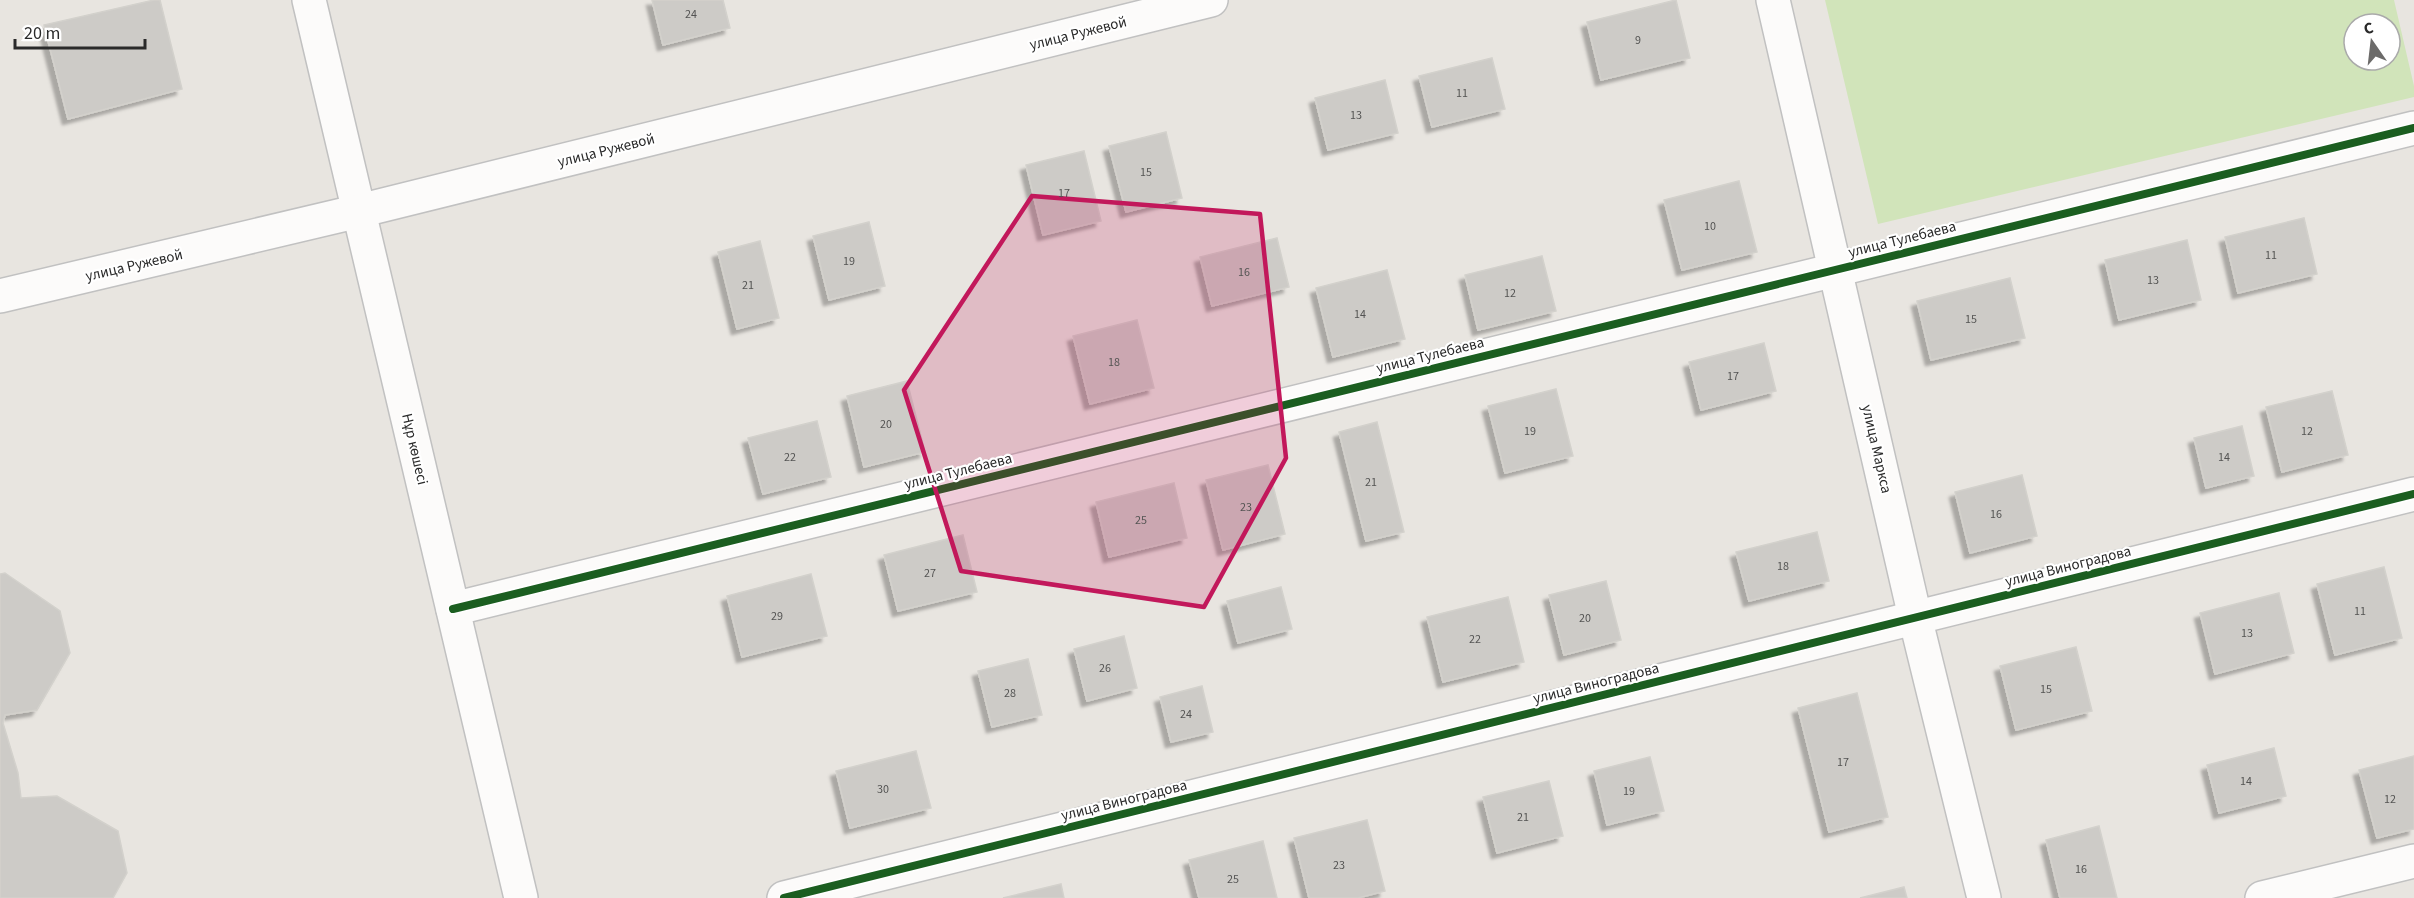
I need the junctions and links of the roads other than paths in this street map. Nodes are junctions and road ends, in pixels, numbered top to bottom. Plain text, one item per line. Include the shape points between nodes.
1 (309, 0) edge
2 (1211, 0) edge
3 (1773, 0) edge
4 (2414, 128) edge
5 (359, 212) junction
6 (1835, 270) junction
7 (0, 296) edge
8 (2414, 494) edge
9 (453, 609) junction
10 (1915, 617) junction
11 (2414, 861) edge
12 (521, 898) edge
13 (784, 898) edge
14 (1984, 898) edge
15 (2262, 898) edge

1 - 5 street, Нұр көшесі
2 - 5 street, улица Ружевой
3 - 6 street, улица Маркса
4 - 6 street, улица Тулебаева
5 - 7 street, улица Ружевой
5 - 9 street, Нұр көшесі
6 - 9 street, улица Тулебаева
6 - 10 street, улица Маркса
8 - 10 street, улица Виноградова
9 - 12 street, Нұр көшесі
10 - 13 street, улица Виноградова
10 - 14 street, улица Маркса
11 - 15 street

